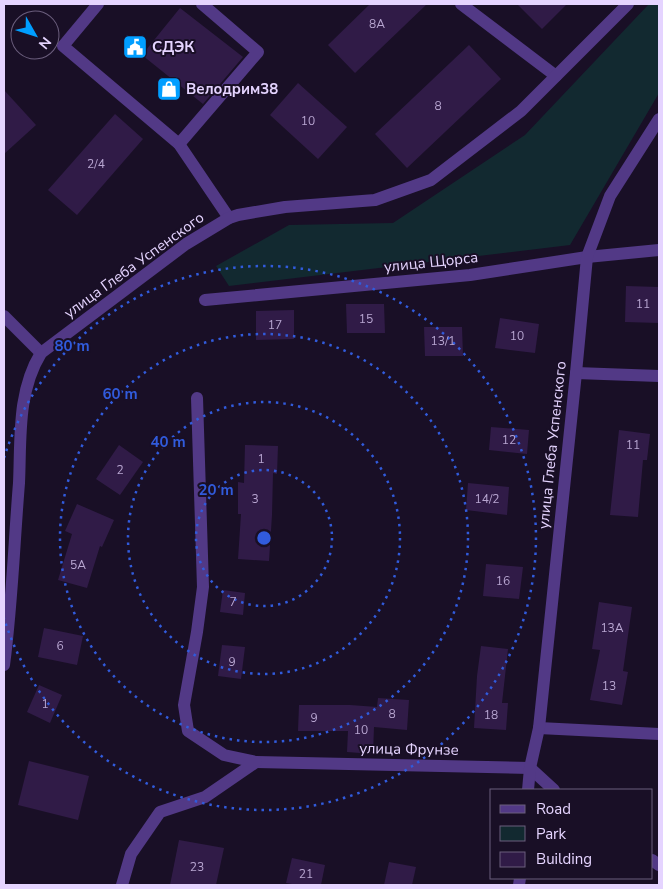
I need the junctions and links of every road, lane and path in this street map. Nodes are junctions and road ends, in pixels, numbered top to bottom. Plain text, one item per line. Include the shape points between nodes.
1 (98, 4) edge
2 (202, 4) edge
3 (461, 4) edge
4 (628, 4) edge
5 (556, 76) junction
6 (659, 119) edge
7 (179, 144) junction
8 (229, 218) junction
9 (659, 250) edge
10 (586, 257) junction
11 (205, 300) dead end
12 (4, 316) edge
13 (41, 353) junction
14 (576, 373) junction
15 (659, 376) edge
16 (197, 398) dead end
17 (4, 665) edge
18 (539, 728) junction
19 (659, 734) edge
20 (256, 762) junction
21 (530, 768) junction
22 (528, 789) edge
23 (553, 789) edge
24 (122, 885) edge

1 - 7 street via 63,46
2 - 7 street via 258,52
3 - 5 street
4 - 5 street, улица Глеба Успенского
5 - 8 street, улица Глеба Успенского via 521,111 431,180 375,200 285,207
6 - 10 street, улица Глеба Успенского via 610,196
7 - 8 street
8 - 13 street, улица Глеба Успенского via 186,244
9 - 10 street, улица Щорса
10 - 11 street, улица Щорса via 470,275
10 - 14 street, улица Глеба Успенского
12 - 13 street
13 - 17 street via 29,380 21,421 9,630
14 - 15 street
14 - 18 street, улица Глеба Успенского
16 - 20 street, улица Фрунзе via 203,587 184,705 188,731 224,755
18 - 19 street
18 - 21 street, улица Глеба Успенского
20 - 21 street, улица Фрунзе
20 - 24 street via 205,798 160,812 131,854
21 - 22 street, улица Глеба Успенского
21 - 23 street

